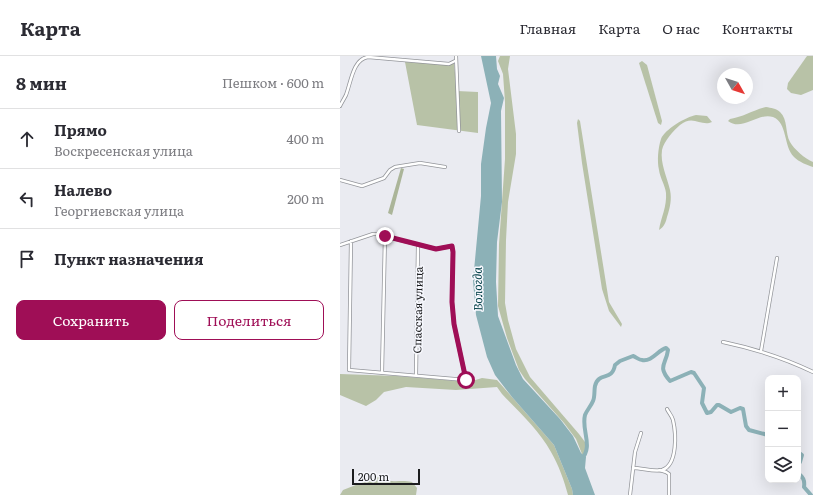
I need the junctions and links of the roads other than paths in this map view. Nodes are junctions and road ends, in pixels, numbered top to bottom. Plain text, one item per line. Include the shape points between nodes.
1 (456, 56) edge
2 (455, 62) junction
3 (340, 106) edge
4 (459, 131) dead end
5 (445, 167) dead end
6 (340, 180) edge
7 (385, 236) junction
8 (351, 241) junction
9 (340, 245) edge
10 (418, 245) junction
11 (777, 258) dead end
12 (723, 342) dead end
13 (761, 351) junction
14 (382, 372) junction
15 (813, 372) edge
16 (416, 375) junction
17 (667, 409) dead end
18 (641, 433) dead end
19 (634, 468) junction
20 (660, 470) junction
21 (630, 495) edge
22 (669, 495) edge

1 - 2 street
2 - 3 street via 449,64 368,57 362,59
2 - 4 street
5 - 6 street via 420,163 395,167 384,178 362,186
7 - 8 street via 376,234
7 - 10 street
7 - 14 street
8 - 9 street
8 - 14 street via 349,370
10 - 16 street, Спасская улица
10 - 16 street via 436,249 452,246 454,324 466,380
11 - 13 street
12 - 13 street
13 - 15 street
14 - 16 street
17 - 20 street via 672,418 675,452 667,467
18 - 19 street via 635,452
19 - 20 street
19 - 21 street
20 - 22 street via 669,474

